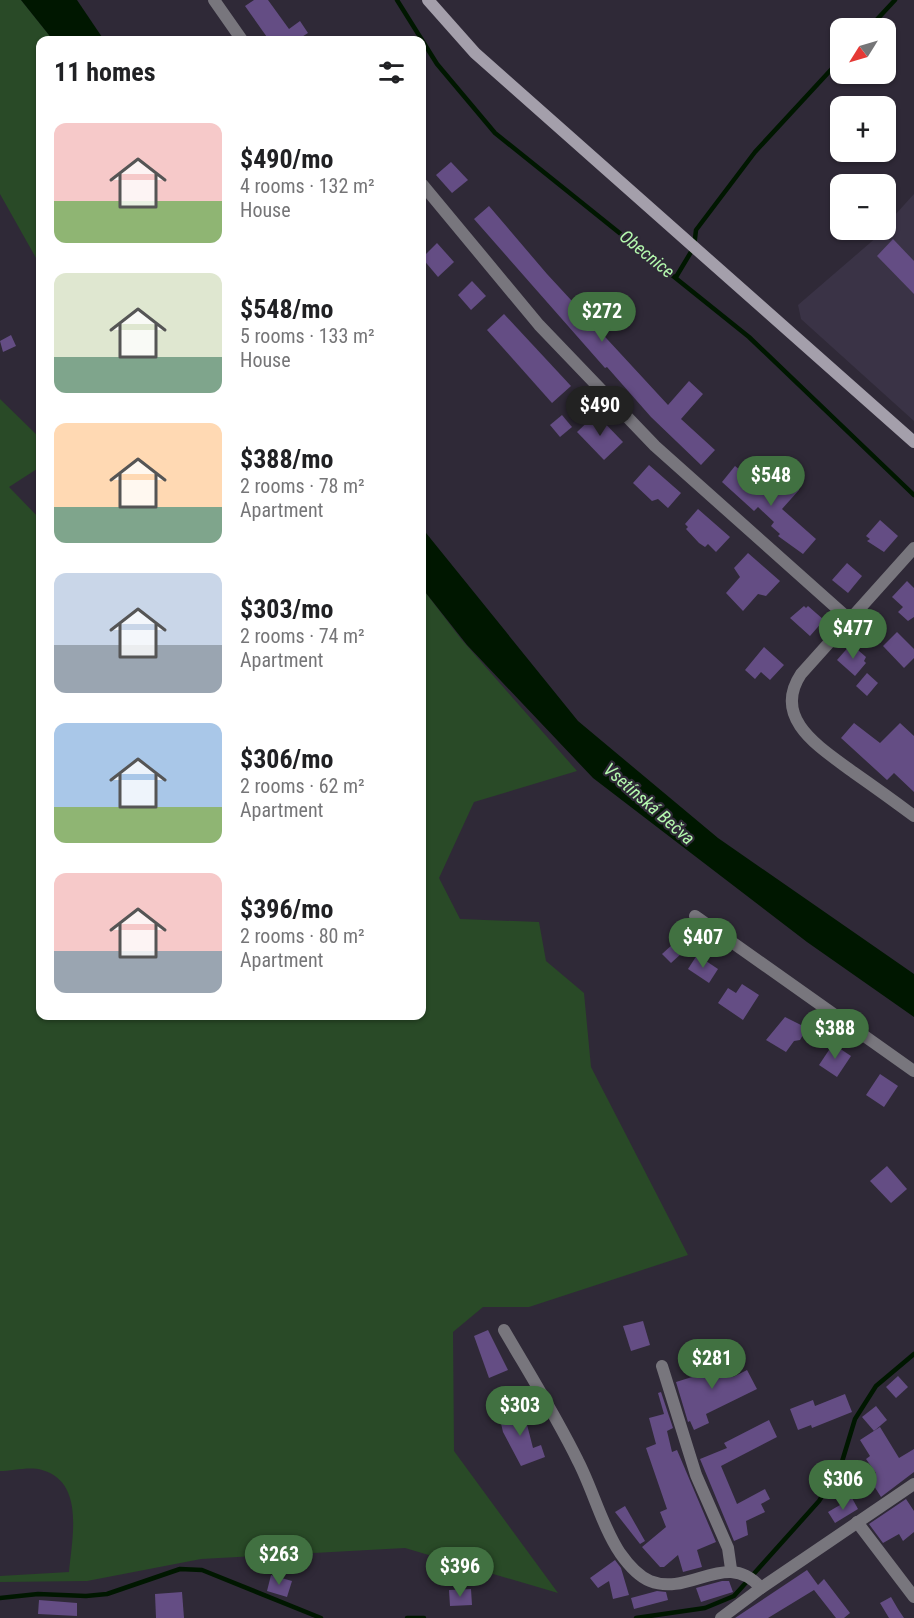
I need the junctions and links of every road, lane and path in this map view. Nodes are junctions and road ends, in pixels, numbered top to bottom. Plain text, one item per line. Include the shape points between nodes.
1 (214, 0) edge
2 (428, 0) edge
3 (239, 36) edge
4 (426, 189) edge
5 (914, 442) edge
6 (914, 548) edge
7 (850, 620) junction
8 (914, 816) edge
9 (695, 916) dead end
10 (914, 1071) edge
11 (504, 1330) dead end
12 (662, 1366) dead end
13 (914, 1484) edge
14 (856, 1522) junction
15 (736, 1571) junction
16 (758, 1584) junction
17 (914, 1597) edge
18 (721, 1618) edge

1 - 3 street
2 - 5 main road via 483,60
4 - 7 street via 539,325 655,446
6 - 7 street
7 - 8 street via 795,683 795,715 814,743
9 - 10 street
11 - 15 street via 578,1461 619,1552 640,1575 650,1581 683,1583
12 - 15 street via 696,1475
13 - 14 street
14 - 16 street
14 - 17 street
15 - 16 street
16 - 18 street

